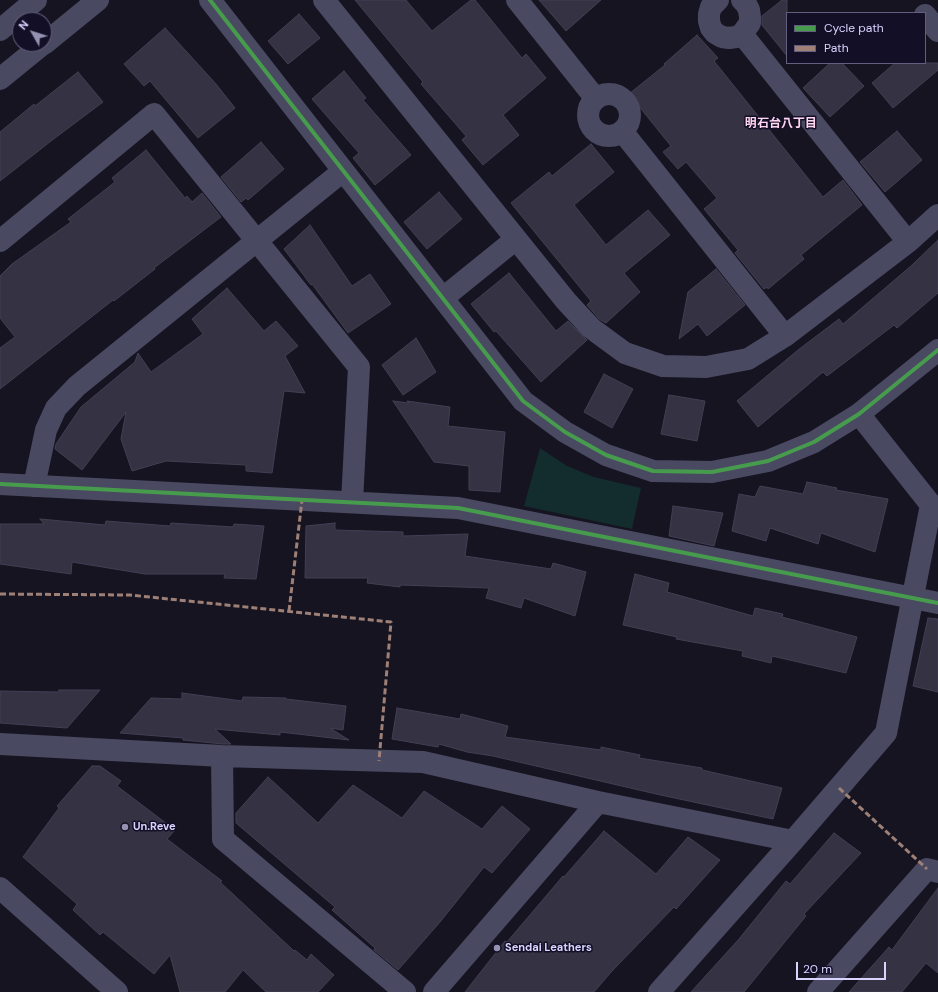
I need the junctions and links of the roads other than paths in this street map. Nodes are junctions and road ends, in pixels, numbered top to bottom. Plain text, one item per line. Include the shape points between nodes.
1 (36, 0) edge
2 (98, 0) edge
3 (210, 0) edge
4 (324, 0) edge
5 (517, 0) edge
6 (716, 0) edge
7 (742, 0) edge
8 (913, 0) edge
9 (922, 12) edge
10 (926, 16) edge
11 (0, 30) edge
12 (938, 31) edge
13 (742, 34) junction
14 (52, 37) edge
15 (34, 52) edge
16 (0, 79) edge
17 (596, 99) junction
18 (622, 131) junction
19 (343, 171) junction
20 (938, 216) edge
21 (516, 239) junction
22 (257, 240) junction
23 (0, 241) edge
24 (908, 242) junction
25 (443, 298) junction
26 (785, 336) junction
27 (938, 350) edge
28 (860, 414) junction
29 (0, 484) edge
30 (34, 486) junction
31 (352, 502) junction
32 (913, 598) junction
33 (938, 603) edge
34 (0, 744) edge
35 (222, 756) junction
36 (598, 802) junction
37 (793, 841) junction
38 (938, 872) edge
39 (0, 888) edge
40 (117, 992) edge
41 (405, 992) edge
42 (434, 992) edge
43 (660, 992) edge
44 (818, 992) edge

1 - 11 street
2 - 14 street
3 - 19 street
4 - 21 street
5 - 17 street
6 - 13 street via 709,14 711,28 722,37 736,38
7 - 13 street via 746,4 750,23
8 - 9 street
10 - 12 street
13 - 24 street
15 - 16 street
17 - 18 street via 588,111 588,118 595,130 608,136
17 - 18 street via 601,95 615,94 626,102 630,114 629,121
18 - 26 street
19 - 22 street
19 - 25 street
20 - 24 street
21 - 25 street
21 - 26 street via 566,301 592,328 625,353 663,366 706,367 748,359
22 - 23 street via 154,114
22 - 30 street via 77,386 56,408 46,430
22 - 31 street via 359,367
24 - 26 street
25 - 28 street via 524,401 565,432 606,455 653,471 712,472 768,461 814,442
27 - 28 street
28 - 32 street via 931,505
29 - 30 street
30 - 31 street
31 - 32 street via 458,508
32 - 33 street
32 - 37 street via 886,733
34 - 35 street
35 - 36 street via 423,762
35 - 41 street via 223,839
36 - 37 street
36 - 42 street
37 - 43 street
38 - 44 street via 927,869
39 - 40 street

